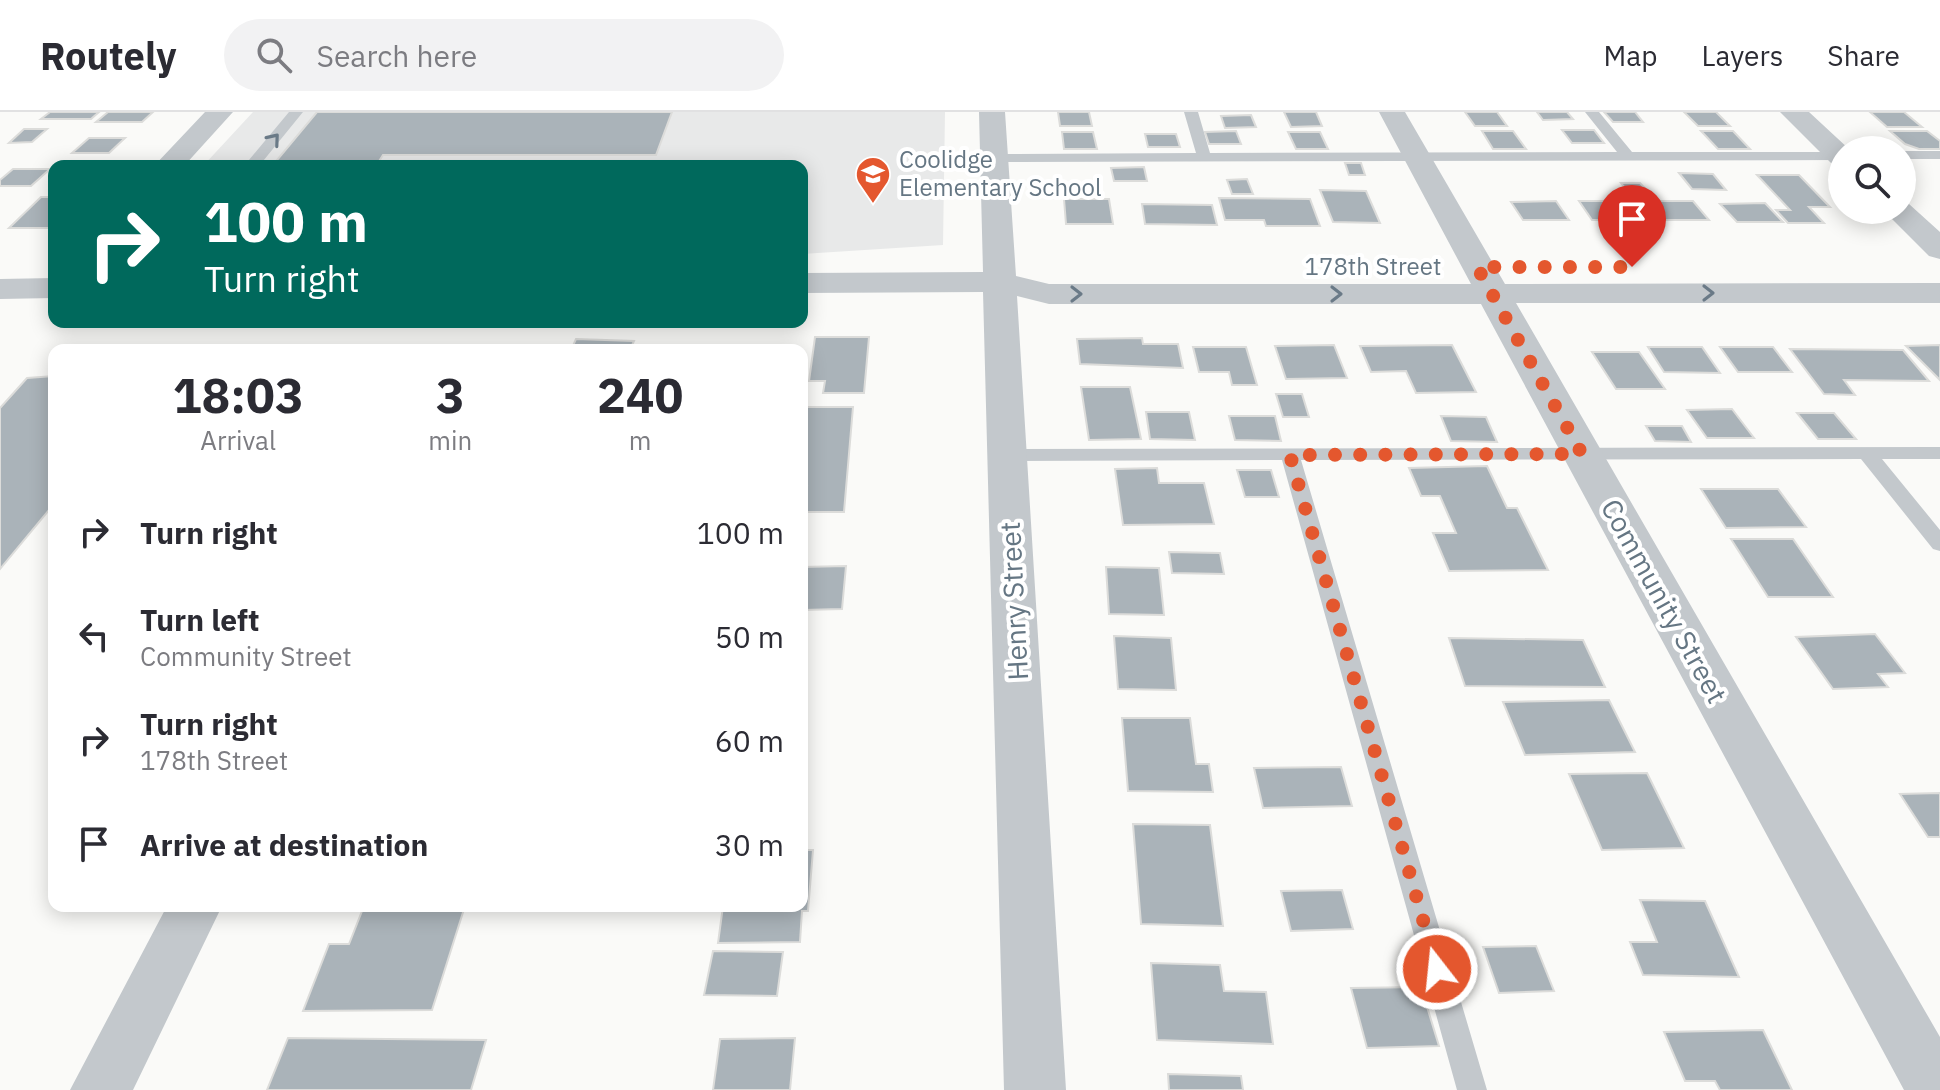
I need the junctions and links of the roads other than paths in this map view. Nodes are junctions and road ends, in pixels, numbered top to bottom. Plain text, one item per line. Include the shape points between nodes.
1 (220, 112) edge
2 (296, 112) edge
3 (992, 112) edge
4 (1191, 112) edge
5 (1392, 112) edge
6 (1592, 112) edge
7 (1793, 112) edge
8 (1828, 144) edge
9 (1916, 155) edge
10 (1940, 155) edge
11 (1628, 156) junction
12 (1828, 156) edge
13 (1204, 157) junction
14 (1416, 157) junction
15 (994, 158) junction
16 (174, 160) edge
17 (256, 160) edge
18 (1913, 224) edge
19 (1940, 249) edge
20 (1940, 267) edge
21 (1485, 280) junction
22 (999, 282) junction
23 (808, 283) edge
24 (48, 287) edge
25 (0, 289) edge
26 (1940, 293) edge
27 (1866, 453) junction
28 (1940, 453) edge
29 (1582, 454) junction
30 (1007, 455) junction
31 (1290, 455) junction
32 (1940, 544) edge
33 (192, 912) edge
34 (101, 1090) edge
35 (1035, 1090) edge
36 (1472, 1090) edge
37 (1937, 1090) edge

1 - 16 street
17 -> 2 lane
3 - 15 street, Henry Street
4 - 13 lane
5 - 14 street, Community Street
6 - 11 lane
7 - 8 street
9 - 10 lane
11 - 12 lane
11 - 14 lane
13 - 14 lane
13 - 15 lane
14 - 21 street, Community Street
15 - 22 street, Henry Street
18 - 19 street
20 - 21 street, 178th Street
21 - 22 street, 178th Street via 1049,294
21 -> 26 street, 178th Street
21 - 29 street, Community Street
22 - 23 street, 178th Street
22 - 30 street, Henry Street
24 - 25 street
27 - 28 lane
27 - 29 lane
27 - 32 lane
29 - 31 lane
29 - 37 street, Community Street
30 - 31 lane
30 - 35 street, Henry Street
31 - 36 lane
33 - 34 street

